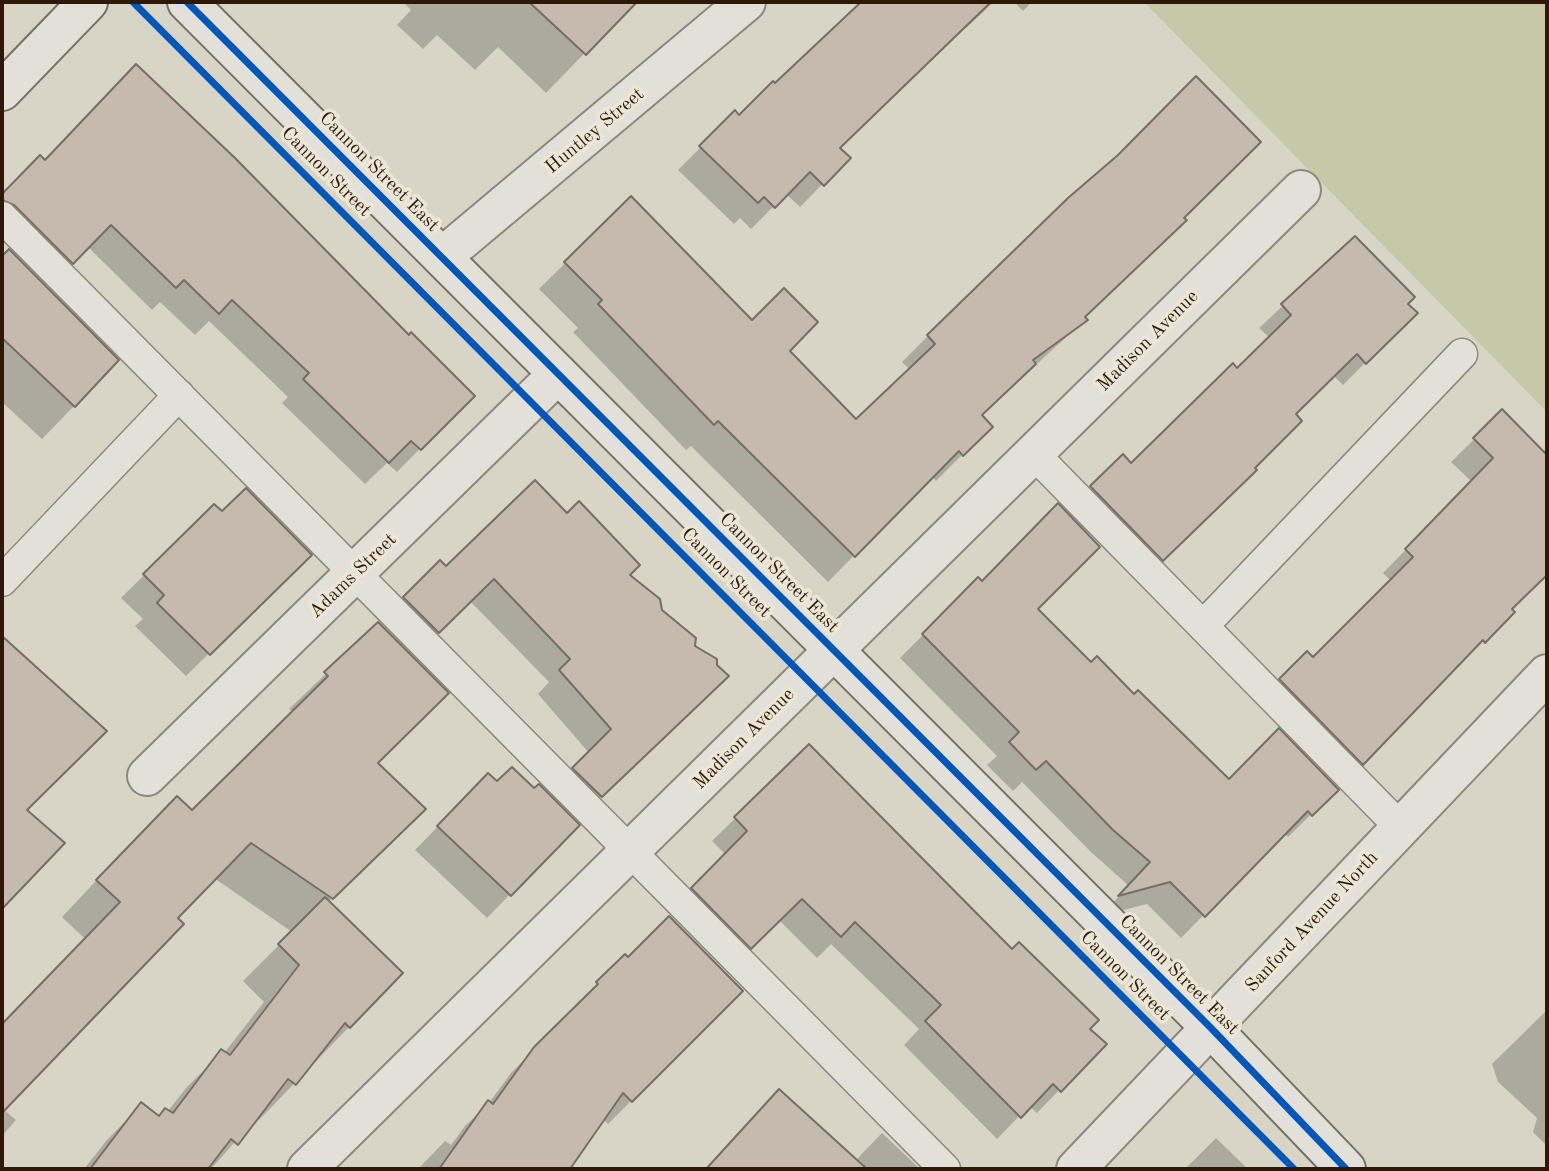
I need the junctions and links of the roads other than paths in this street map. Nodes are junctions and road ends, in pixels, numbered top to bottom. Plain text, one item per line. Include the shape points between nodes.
1 (88, 2) edge
2 (187, 2) edge
3 (746, 2) edge
4 (2, 91) edge
5 (1301, 190) dead end
6 (2, 217) edge
7 (442, 257) junction
8 (1462, 354) dead end
9 (558, 374) junction
10 (180, 395) junction
11 (1034, 454) junction
12 (355, 574) junction
13 (2, 581) edge
14 (1203, 626) junction
15 (834, 651) junction
16 (1547, 674) edge
17 (147, 776) dead end
18 (1401, 828) junction
19 (630, 851) junction
20 (1211, 1028) junction
21 (307, 1169) edge
22 (945, 1169) edge
23 (1076, 1169) edge
24 (1346, 1169) edge

1 - 4 street
2 - 7 street, Cannon Street East
3 - 7 street, Huntley Street
5 - 11 street, Madison Avenue
6 - 10 lane
7 - 9 street, Cannon Street East
8 - 14 lane
9 - 12 street, Adams Street
9 - 15 street, Cannon Street East
10 - 12 lane
10 - 13 lane
11 - 14 lane
11 - 15 street, Madison Avenue
12 - 17 street, Adams Street
12 - 19 lane
14 - 18 lane
15 - 19 street, Madison Avenue
15 - 20 street, Cannon Street East
16 - 18 street, Sanford Avenue North
18 - 20 street, Sanford Avenue North
19 - 21 street, Madison Avenue
19 - 22 lane
20 - 23 street, Sanford Avenue North
20 - 24 street, Cannon Street East

